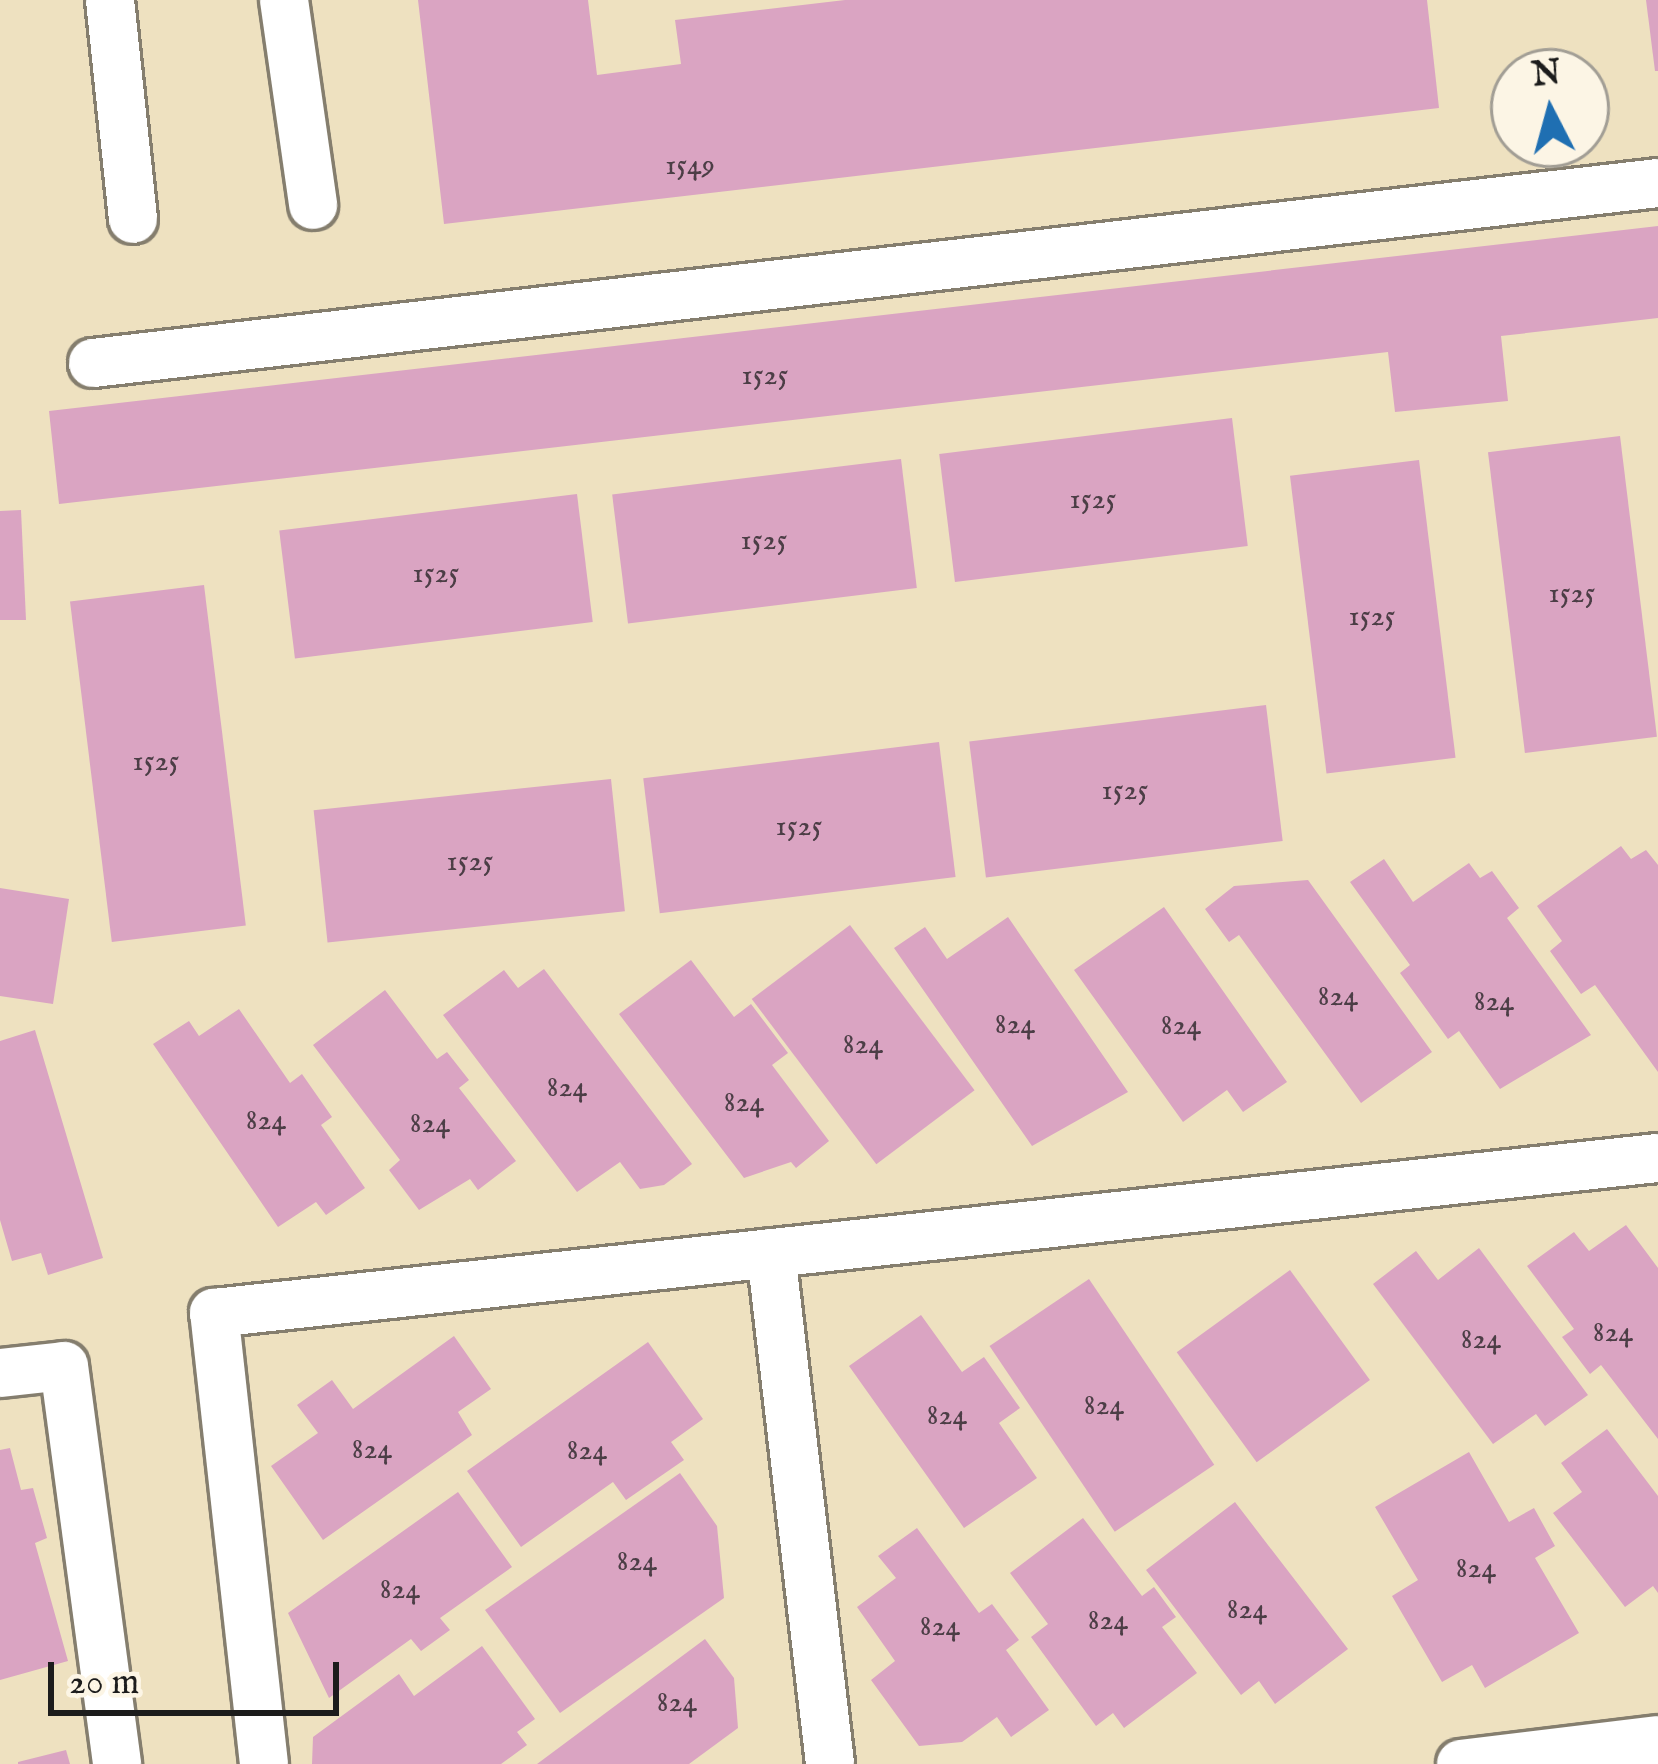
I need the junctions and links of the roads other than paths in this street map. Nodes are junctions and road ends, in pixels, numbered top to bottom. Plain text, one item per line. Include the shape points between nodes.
1 (110, 0) edge
2 (284, 0) edge
3 (1658, 183) edge
4 (314, 205) dead end
5 (133, 219) dead end
6 (93, 363) dead end
7 (1658, 1158) edge
8 (771, 1253) junction
9 (0, 1373) edge
10 (1658, 1740) edge
11 (117, 1764) edge
12 (264, 1764) edge
13 (830, 1764) edge
14 (1462, 1764) edge

1 - 5 lane
2 - 4 lane
3 - 6 lane
7 - 8 lane
8 - 12 lane via 214,1313
8 - 13 lane
9 - 11 lane via 64,1366
10 - 14 lane

